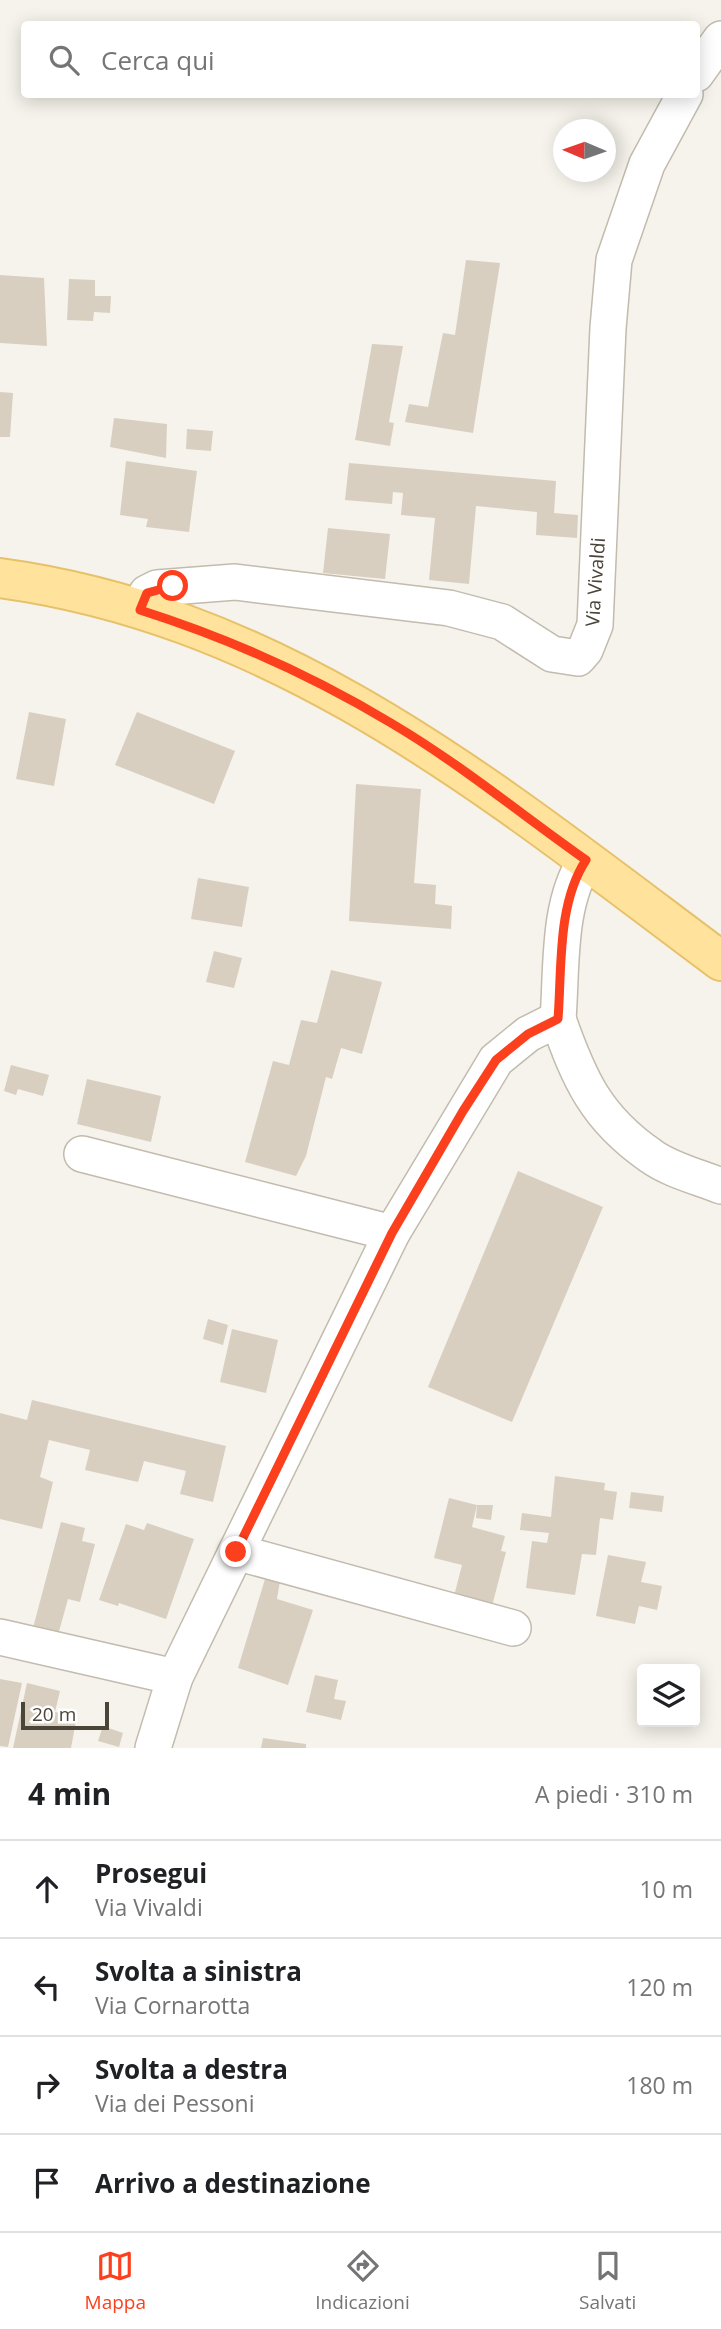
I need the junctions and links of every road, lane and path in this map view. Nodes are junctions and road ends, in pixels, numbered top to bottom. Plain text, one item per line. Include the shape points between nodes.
1 (721, 39) edge
2 (700, 68) edge
3 (683, 98) edge
4 (0, 578) edge
5 (140, 610) junction
6 (586, 860) junction
7 (721, 961) edge
8 (558, 1019) junction
9 (82, 1154) dead end
10 (721, 1186) edge
11 (392, 1233) junction
12 (236, 1552) junction
13 (513, 1628) dead end
14 (0, 1637) edge
15 (175, 1677) junction
16 (153, 1748) edge

1 - 2 street
3 - 5 street, Via Vivaldi via 647,164 614,260 596,625 578,658 552,654 502,622 449,608 235,582 157,588 147,593
4 - 5 main road via 46,584
5 - 6 main road via 268,657 380,717
6 - 7 main road
6 - 8 street via 568,906
8 - 10 street via 577,1075 610,1122 652,1158
8 - 11 street via 528,1034 496,1060
9 - 11 street
11 - 12 street
12 - 13 street
12 - 15 street
14 - 15 street
15 - 16 street

